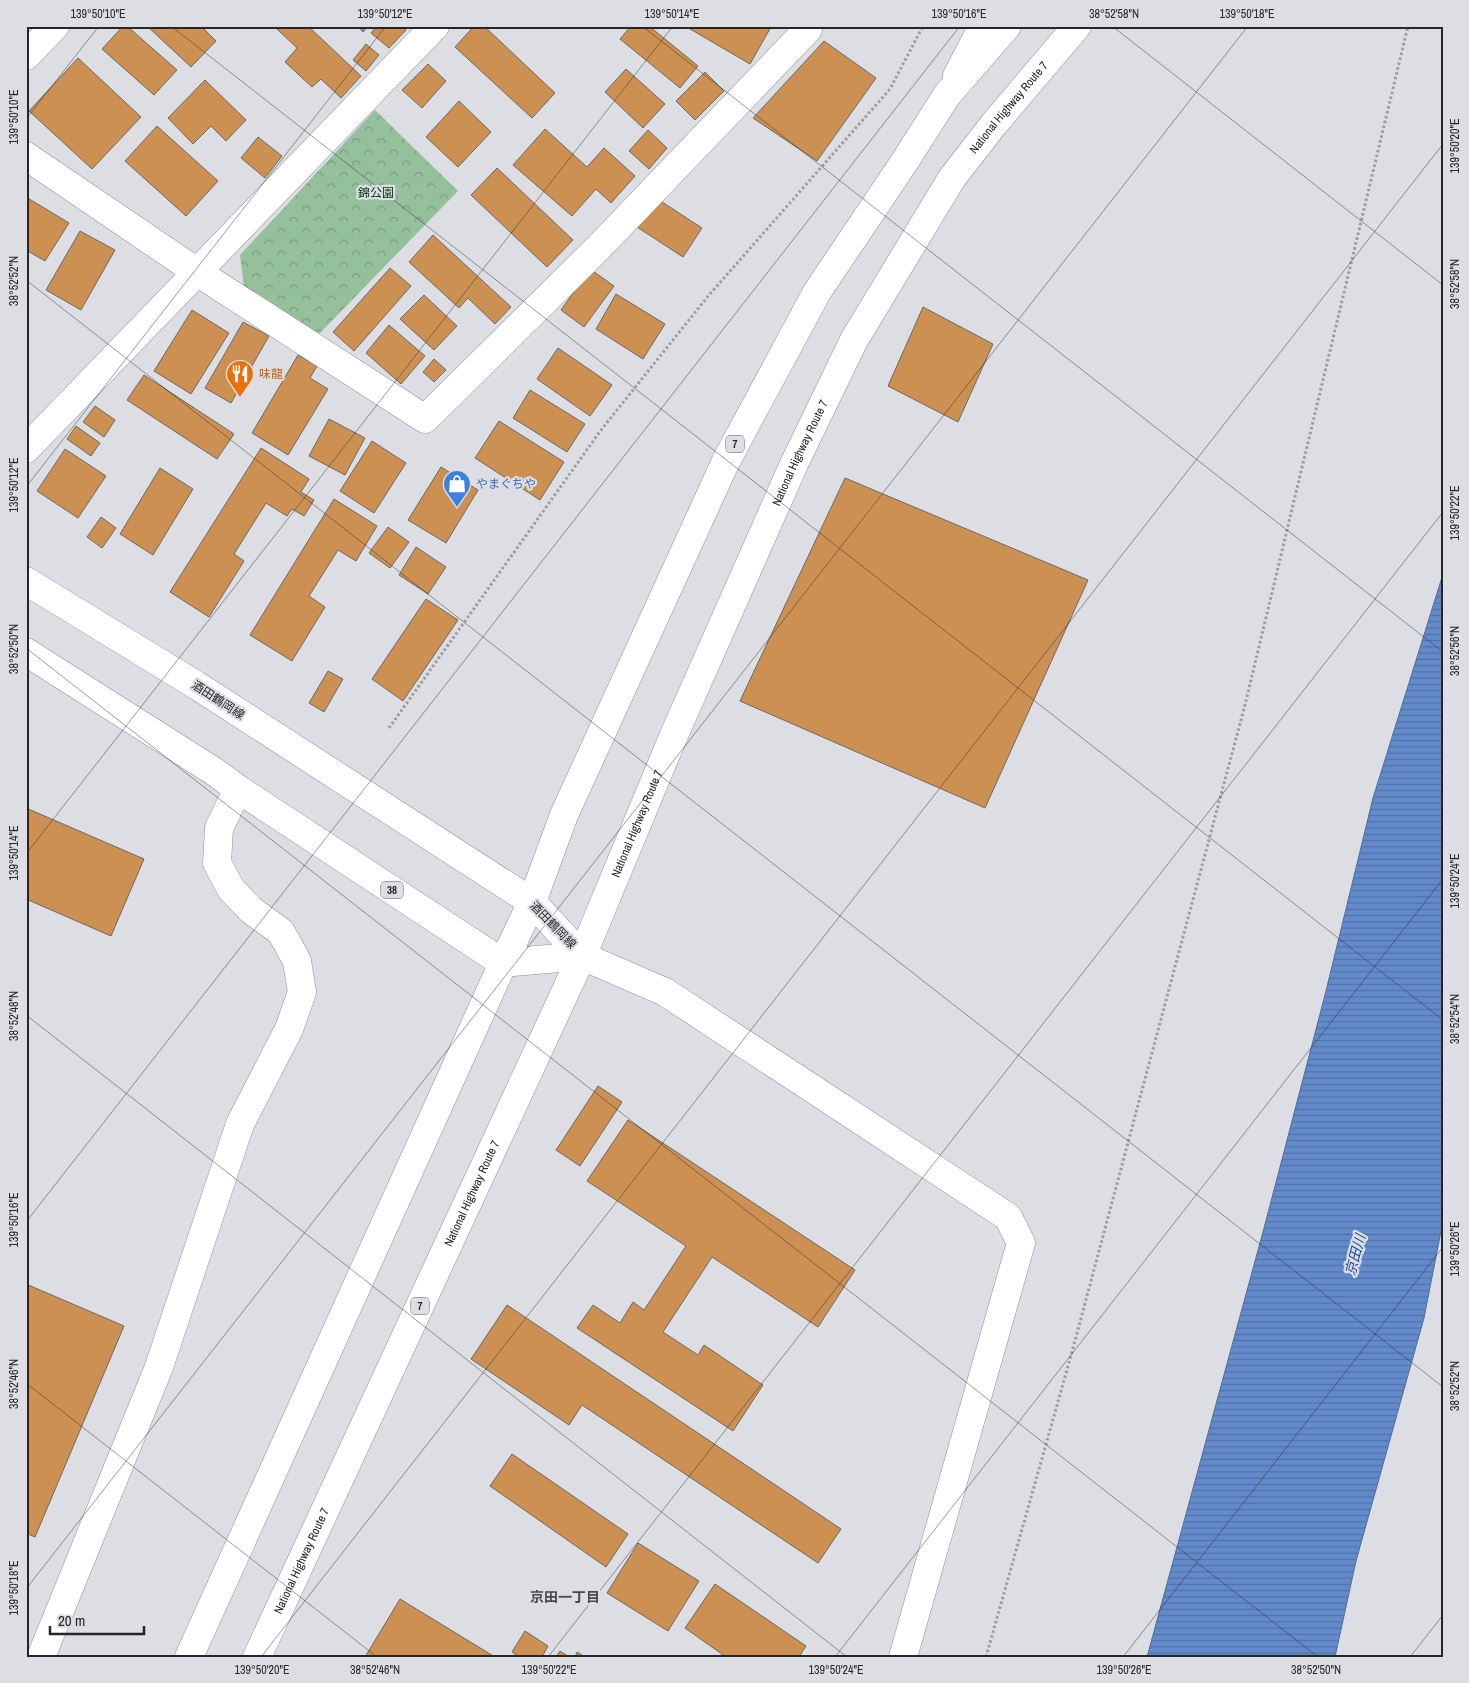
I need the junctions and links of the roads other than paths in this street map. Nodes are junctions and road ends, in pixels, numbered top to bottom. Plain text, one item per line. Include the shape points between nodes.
1 (55, 26) edge
2 (435, 26) edge
3 (803, 26) edge
4 (983, 26) edge
5 (1007, 26) edge
6 (1077, 26) edge
7 (26, 56) edge
8 (947, 95) junction
9 (26, 156) edge
10 (197, 272) junction
11 (26, 449) edge
12 (26, 581) edge
13 (26, 652) edge
14 (238, 789) junction
15 (532, 902) junction
16 (582, 956) junction
17 (503, 963) junction
18 (41, 1657) edge
19 (189, 1657) edge
20 (257, 1657) edge
21 (903, 1657) edge

1 - 7 main road
2 - 10 main road
3 - 10 main road via 808,29 601,245 425,419
4 - 8 main road
5 - 8 main road, 7
6 - 16 main road, National Highway Route 7 / 7 via 952,178 854,340 794,464 674,735
8 - 15 main road, 7 via 817,292 726,461 564,815
9 - 10 main road
10 - 11 main road
12 - 15 main road, 酒田鶴岡線 via 196,685
13 - 14 main road, 38
14 - 17 main road, 38
14 - 18 main road via 218,828 217,863 231,889 251,910 280,932 297,961 302,992 289,1029 240,1124 159,1367
15 - 16 main road, 酒田鶴岡線
15 - 17 main road, 7
16 - 17 main road, 酒田鶴岡線
16 - 20 main road, National Highway Route 7 / 7
16 - 21 main road via 665,992 1008,1217 1021,1243
17 - 19 main road, 7

